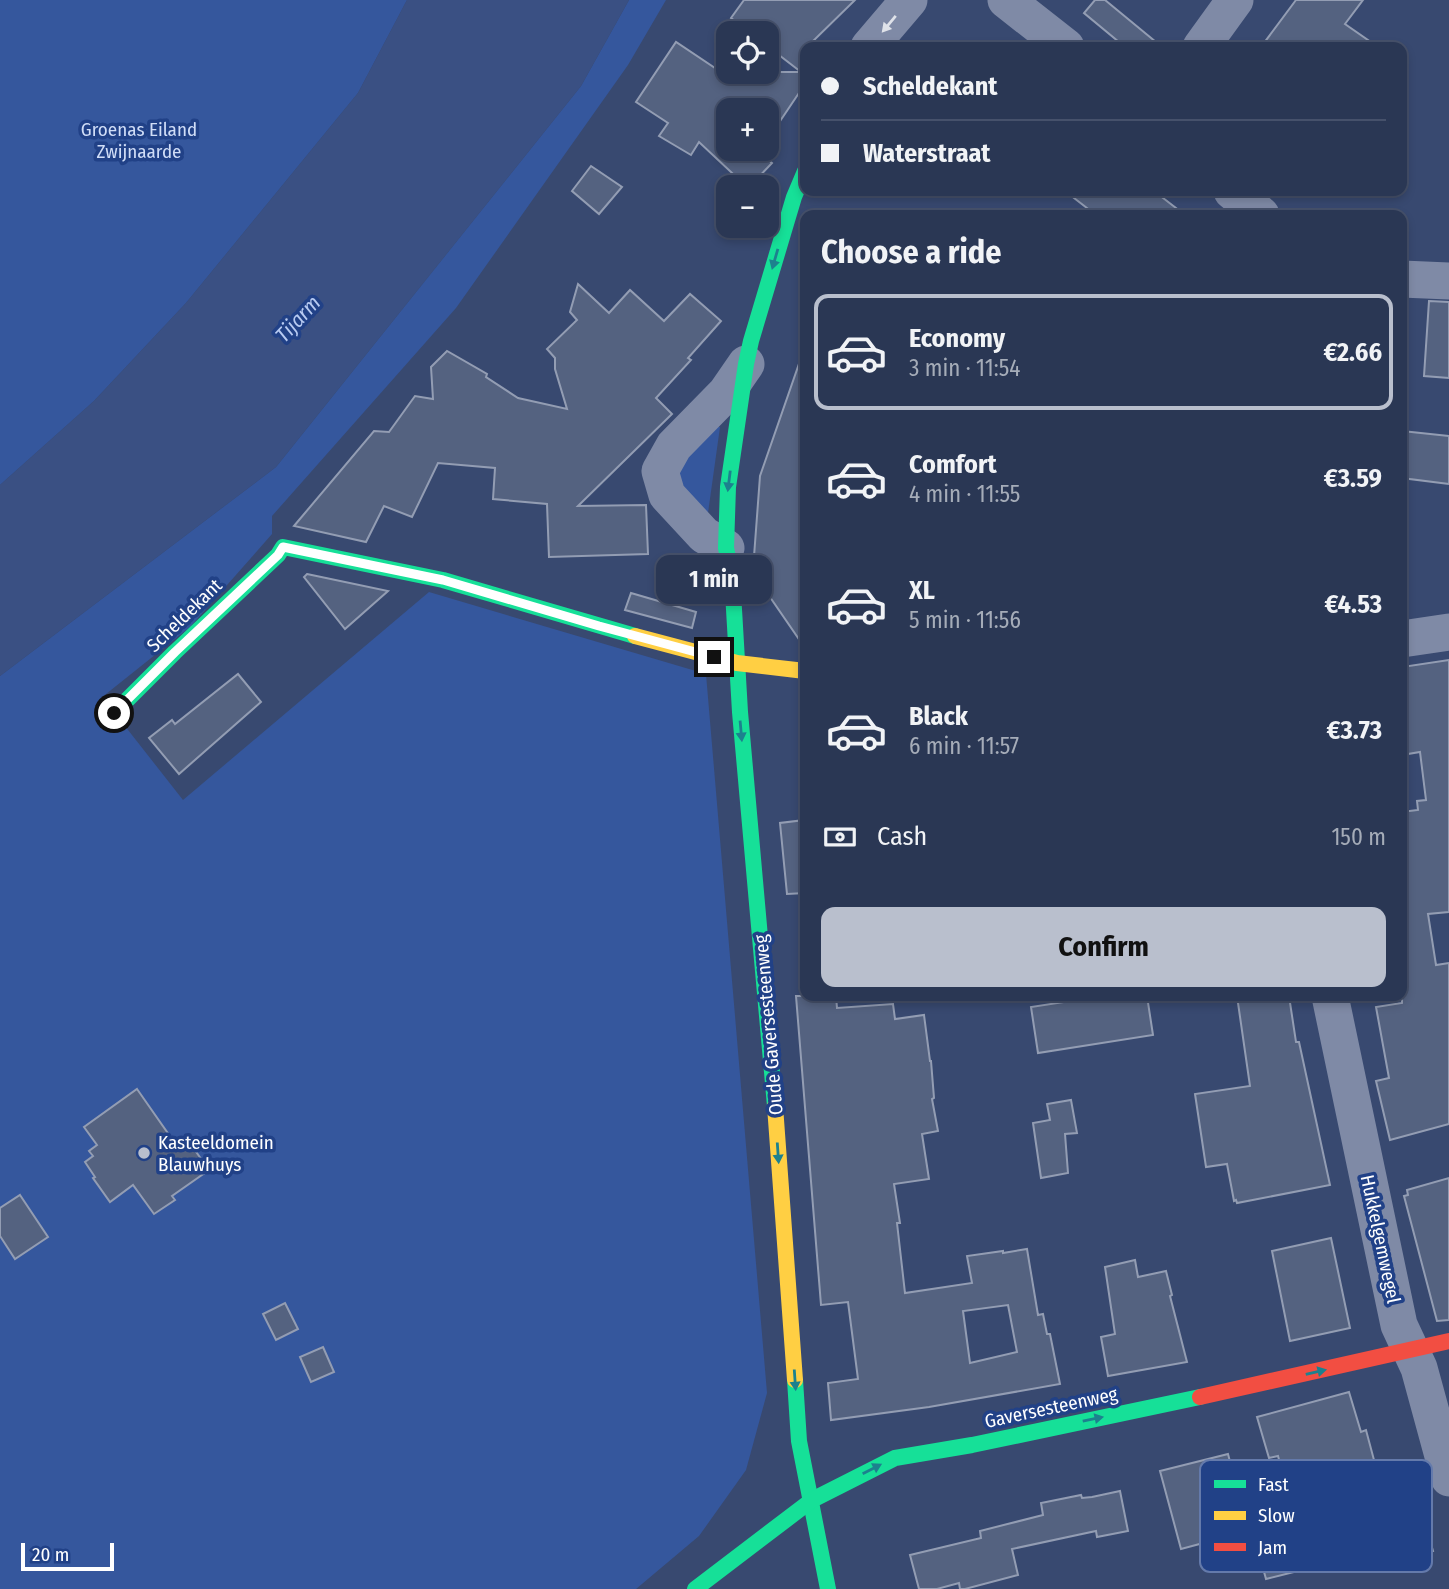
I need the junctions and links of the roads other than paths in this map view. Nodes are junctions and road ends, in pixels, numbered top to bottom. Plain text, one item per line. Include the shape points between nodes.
1 (909, 0) edge
2 (1006, 0) edge
3 (1235, 0) edge
4 (873, 42) edge
5 (1060, 42) edge
6 (1205, 42) edge
7 (800, 182) edge
8 (1238, 196) edge
9 (1255, 210) edge
10 (1407, 278) edge
11 (1449, 281) edge
12 (746, 364) junction
13 (726, 548) junction
14 (1449, 632) edge
15 (1407, 638) edge
16 (737, 663) junction
17 (800, 670) edge
18 (114, 713) dead end
19 (1331, 1001) edge
20 (1449, 1341) edge
21 (1410, 1351) junction
22 (1449, 1478) edge
23 (811, 1500) junction
24 (695, 1589) edge
25 (828, 1589) edge

1 -> 4 street
2 - 5 street
3 - 6 street
7 -> 12 street, Oude Gaversesteenweg
8 - 9 street
10 - 11 street
12 -> 13 street, Oude Gaversesteenweg via 728,487
12 - 13 street, Oude Gaversesteenweg via 726,393 674,446 660,471 667,495 704,535
13 - 16 street, Oude Gaversesteenweg
14 - 15 street
16 - 17 street
16 - 18 street, Scheldekant via 443,580 283,547
16 -> 23 street, Oude Gaversesteenweg via 799,1441
19 - 21 street, Hukkelgemwegel via 1399,1325
20 - 21 street, Gaversesteenweg
21 - 22 street, Hukkelgemwegel via 1419,1368
23 -> 21 street, Gaversesteenweg via 895,1458
23 - 24 street, Gaversesteenweg
23 - 25 street, Oude Gaversesteenweg

